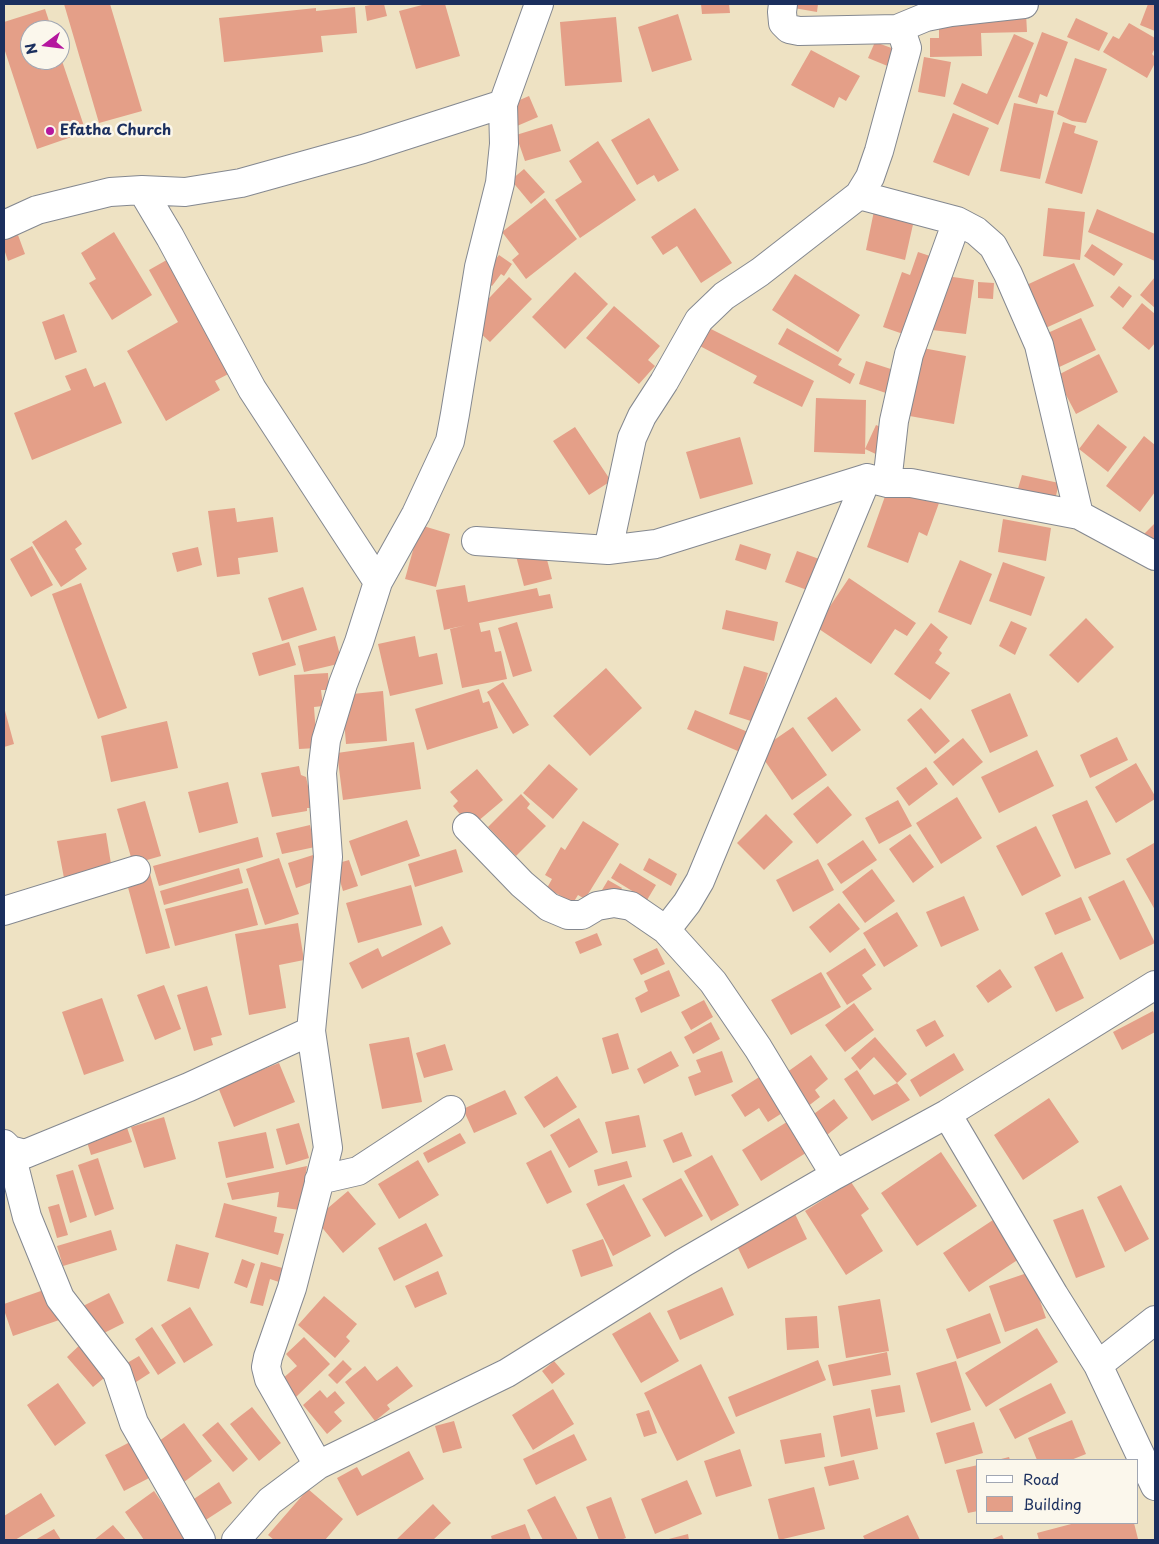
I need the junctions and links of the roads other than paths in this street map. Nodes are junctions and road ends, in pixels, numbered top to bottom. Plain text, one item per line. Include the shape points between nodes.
1 (539, 4) edge
2 (783, 4) edge
3 (1024, 4) edge
4 (897, 29) junction
5 (503, 104) junction
6 (142, 190) junction
7 (859, 195) junction
8 (956, 221) junction
9 (4, 225) edge
10 (877, 481) junction
11 (1080, 515) junction
12 (476, 541) dead end
13 (608, 550) junction
14 (1155, 556) edge
15 (378, 582) junction
16 (467, 827) dead end
17 (136, 870) dead end
18 (4, 911) edge
19 (666, 930) junction
20 (1155, 985) edge
21 (311, 1031) junction
22 (451, 1110) dead end
23 (947, 1114) junction
24 (7, 1147) edge
25 (835, 1175) junction
26 (320, 1180) junction
27 (1155, 1320) edge
28 (1098, 1365) junction
29 (318, 1465) junction
30 (1155, 1486) edge
31 (201, 1540) edge
32 (236, 1540) edge

1 - 5 street
2 - 4 street via 784,22 789,29
3 - 4 street via 926,17
4 - 7 street via 907,48 879,151 870,177
5 - 6 street via 363,149 240,183 185,192
5 - 15 street via 504,144 500,183 479,267 450,441 416,514
6 - 9 street via 110,192 37,210
6 - 15 street via 252,390
7 - 8 street
7 - 13 street via 724,296 699,320 632,438
8 - 10 street via 909,354
8 - 11 street via 976,230 993,246 1039,345
10 - 11 street via 911,483
10 - 13 street via 656,544
10 - 19 street via 700,881
11 - 14 street
12 - 13 street
15 - 21 street via 326,740 322,773 328,856
16 - 19 street via 549,907 568,915 582,915 597,906 614,903 632,906
17 - 18 street
19 - 25 street via 714,982
20 - 23 street
21 - 24 street via 25,1154
21 - 26 street via 328,1148
22 - 26 street via 358,1171
23 - 25 street
23 - 28 street
24 - 31 street via 27,1217 60,1298 117,1372 134,1423
25 - 29 street via 684,1263 507,1373
26 - 29 street via 292,1288 266,1367 269,1379
27 - 28 street
28 - 30 street
29 - 32 street via 270,1501

